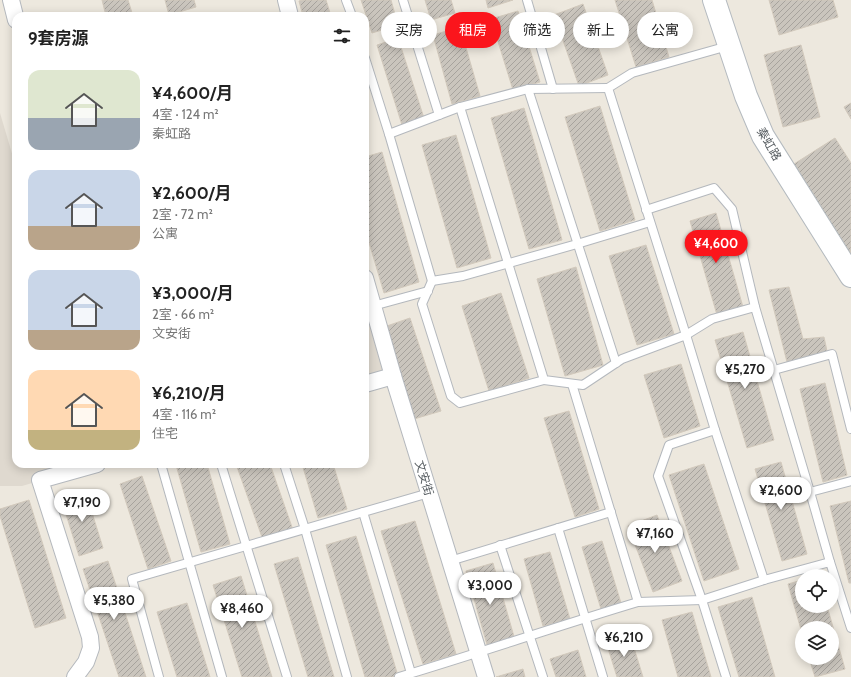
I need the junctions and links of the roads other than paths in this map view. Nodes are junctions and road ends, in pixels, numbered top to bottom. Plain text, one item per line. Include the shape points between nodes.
1 (11, 0) edge
2 (286, 0) edge
3 (346, 0) edge
4 (403, 0) edge
5 (527, 0) edge
6 (714, 0) edge
7 (14, 12) edge
8 (289, 12) edge
9 (350, 12) edge
10 (729, 46) junction
11 (369, 71) edge
12 (608, 88) junction
13 (528, 89) junction
14 (553, 89) junction
15 (460, 107) junction
16 (439, 114) junction
17 (389, 134) junction
18 (646, 210) junction
19 (650, 222) junction
20 (577, 244) junction
21 (508, 263) junction
22 (851, 276) edge
23 (432, 281) junction
24 (428, 291) junction
25 (369, 292) edge
26 (373, 306) junction
27 (755, 307) junction
28 (686, 335) junction
29 (616, 363) junction
30 (774, 370) junction
31 (393, 376) junction
32 (544, 380) junction
33 (369, 383) edge
34 (572, 384) junction
35 (851, 429) edge
36 (715, 430) junction
37 (83, 468) edge
38 (162, 468) edge
39 (222, 468) edge
40 (285, 468) edge
41 (851, 481) edge
42 (810, 492) junction
43 (429, 493) junction
44 (363, 512) junction
45 (611, 512) junction
46 (558, 528) junction
47 (305, 529) junction
48 (500, 545) junction
49 (246, 546) junction
50 (450, 560) junction
51 (830, 562) junction
52 (189, 563) junction
53 (764, 580) junction
54 (702, 600) junction
55 (638, 602) junction
56 (585, 618) junction
57 (851, 628) edge
58 (529, 636) junction
59 (479, 653) junction
60 (411, 673) junction
61 (424, 673) edge
62 (75, 677) edge
63 (159, 677) edge
64 (222, 677) edge
65 (287, 677) edge
66 (347, 677) edge
67 (399, 677) edge
68 (486, 677) edge
69 (543, 677) edge
70 (603, 677) edge
71 (726, 677) edge

1 - 7 street
2 - 8 street
3 - 9 lane
4 - 16 lane
5 - 14 lane
6 - 10 street, 秦虹路
10 - 12 lane via 632,73
10 - 22 street, 秦虹路 via 763,136
11 - 17 lane
12 - 14 lane
12 - 18 lane
13 - 14 lane
13 - 15 lane
13 - 20 lane
15 - 16 lane
15 - 21 lane
16 - 17 lane
17 - 23 lane
18 - 19 lane
18 - 27 lane via 714,188 732,209
19 - 20 lane
19 - 28 lane
20 - 21 lane
20 - 29 lane
21 - 23 lane via 463,276
21 - 32 lane
23 - 24 lane
24 - 26 lane
24 - 32 lane via 422,304 451,396 460,403
25 - 26 street, 文安街
26 - 31 street, 文安街
27 - 28 lane via 712,319
27 - 30 lane
28 - 29 lane
28 - 36 lane
29 - 34 lane via 583,385
30 - 35 lane via 832,354
30 - 42 lane
31 - 33 street
31 - 43 street, 文安街
32 - 34 lane
34 - 45 lane
36 - 53 lane
36 - 54 lane via 669,445 658,476
37 - 62 street via 40,480 90,637 91,648 86,662
38 - 52 lane
39 - 49 lane
40 - 47 lane
41 - 42 lane
42 - 51 lane
43 - 44 lane
43 - 50 street, 文安街
44 - 47 lane
44 - 60 lane
45 - 46 lane
45 - 55 lane
46 - 48 lane
46 - 56 lane
47 - 49 lane
47 - 66 lane
48 - 50 lane
48 - 58 lane
49 - 52 lane
49 - 65 lane
50 - 59 street, 文安街
51 - 53 lane
51 - 57 lane
52 - 63 lane via 132,579
52 - 64 lane
53 - 54 lane
54 - 55 lane
54 - 71 lane
55 - 56 lane
56 - 58 lane
56 - 70 lane
58 - 59 lane
58 - 69 lane
59 - 61 lane
59 - 68 street, 文安街
60 - 61 lane
60 - 67 lane

